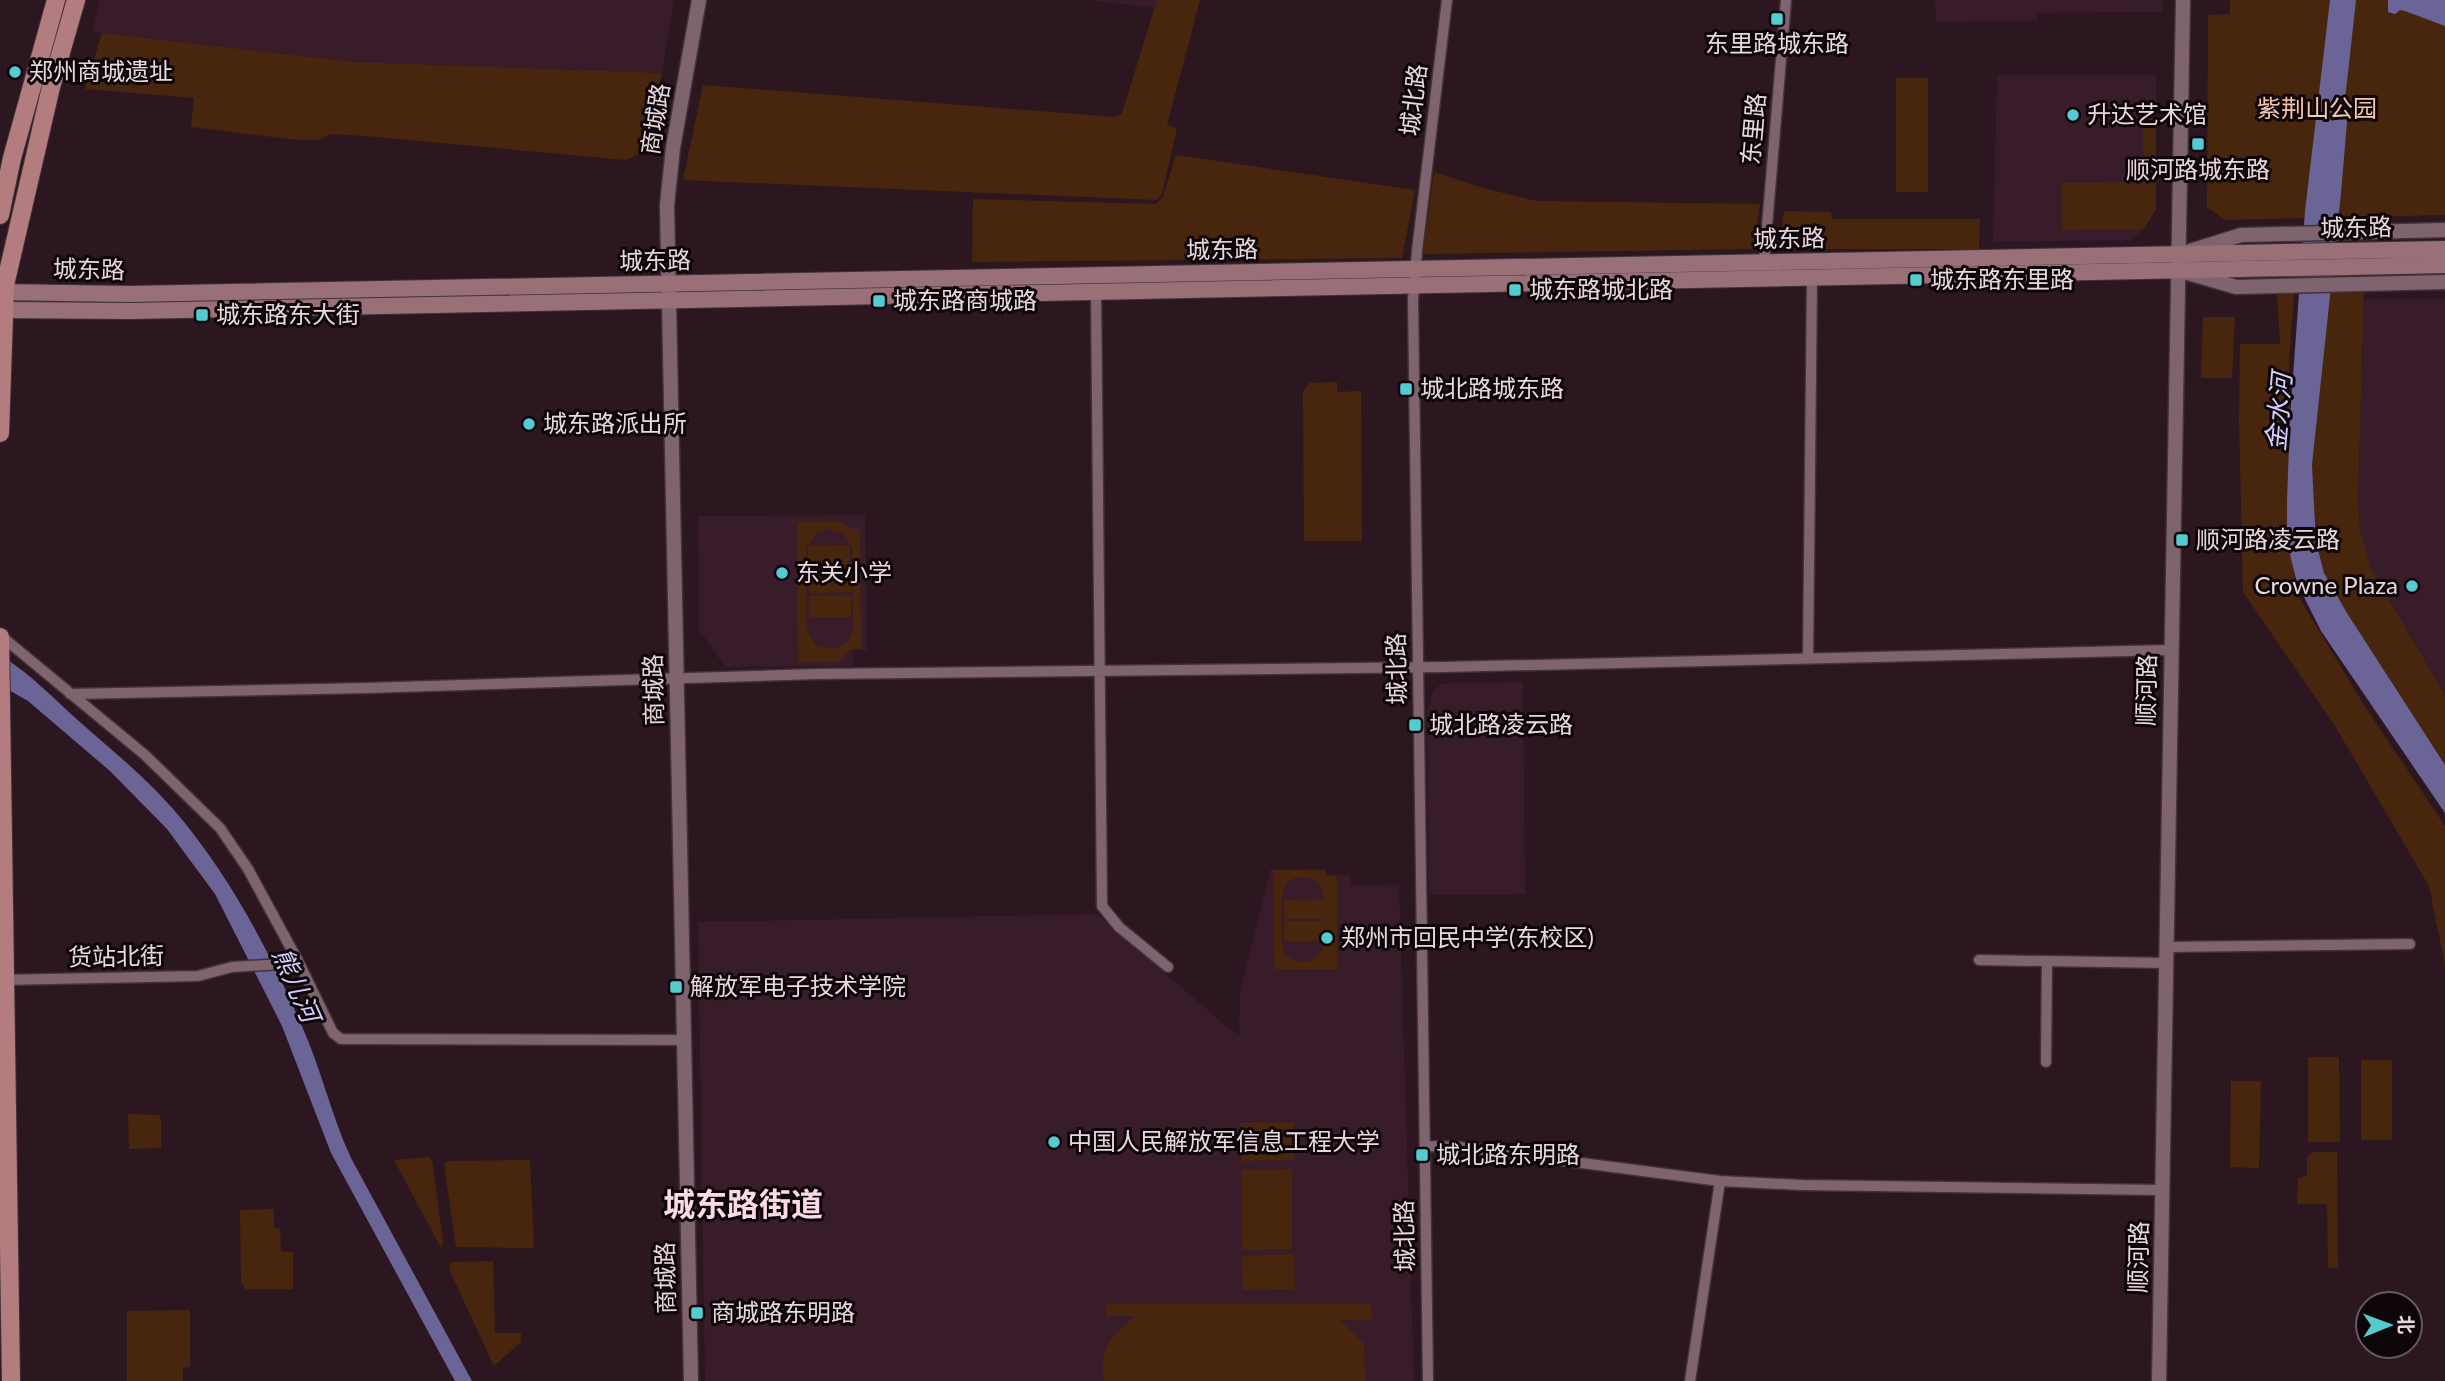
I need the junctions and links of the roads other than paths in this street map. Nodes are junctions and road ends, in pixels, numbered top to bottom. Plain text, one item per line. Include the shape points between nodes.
1 (56, 0) edge
2 (76, 0) edge
3 (699, 0) edge
4 (1447, 0) edge
5 (1786, 0) edge
6 (2183, 0) edge
7 (0, 215) edge
8 (2445, 230) edge
9 (2445, 249) edge
10 (1764, 262) junction
11 (2445, 265) edge
12 (2179, 266) junction
13 (2341, 268) junction
14 (1415, 269) junction
15 (1812, 278) junction
16 (2445, 282) edge
17 (1414, 286) junction
18 (2, 292) edge
19 (669, 292) junction
20 (1096, 292) junction
21 (2, 310) edge
22 (0, 433) edge
23 (0, 636) edge
24 (0, 650) edge
25 (2171, 650) junction
26 (1808, 659) junction
27 (1418, 668) junction
28 (1100, 671) junction
29 (677, 678) junction
30 (1, 687) edge
31 (70, 694) junction
32 (2410, 944) dead end
33 (2166, 947) junction
34 (1979, 960) dead end
35 (2047, 961) junction
36 (299, 963) junction
37 (2166, 963) junction
38 (1168, 967) dead end
39 (3, 980) edge
40 (684, 1040) junction
41 (2046, 1062) dead end
42 (1425, 1146) junction
43 (1720, 1181) junction
44 (2162, 1190) junction
45 (11, 1381) edge
46 (691, 1381) edge
47 (1428, 1381) edge
48 (1690, 1381) edge
49 (2159, 1381) edge

1 - 7 main road
2 - 18 main road
3 - 19 street, 商城路 via 671,159
4 - 14 street, 城北路
5 - 10 street, 东里路
6 - 12 street, 顺河路
8 - 12 street via 2241,235
9 - 13 main road, 城东路
10 - 12 main road, 城东路
10 - 14 main road, 城东路
11 - 13 main road, 城东路
12 - 13 main road, 城东路 via 2288,277
12 - 13 main road, 城东路 via 2289,252
12 - 15 main road, 城东路
12 - 25 street, 顺河路
13 - 16 street
14 - 17 street, 城北路
14 - 19 main road, 城东路
15 - 17 main road, 城东路
15 - 26 street
17 - 20 main road, 城东路
17 - 27 street, 城北路
18 - 19 main road, 城东路
18 - 21 main road
19 - 20 main road, 城东路
19 - 21 main road, 城东路 via 130,311
19 - 29 street, 商城路
20 - 28 street
21 - 22 main road
23 - 24 main road
23 - 31 street
24 - 30 main road
25 - 26 street
25 - 33 street, 顺河路
26 - 27 street
27 - 28 street
27 - 42 street, 城北路
28 - 29 street
28 - 38 street via 1102,906 1119,927
29 - 31 street
29 - 40 street, 商城路
30 - 39 main road
31 - 36 street via 145,755 220,828
32 - 33 street
33 - 37 street, 顺河路
34 - 35 street
35 - 37 street
35 - 41 street
36 - 39 street, 货站北街 via 232,967 198,976
36 - 40 street via 333,1033 341,1039
37 - 44 street, 顺河路
39 - 45 main road
40 - 46 street, 商城路
42 - 43 street
42 - 47 street, 城北路
43 - 44 street
43 - 48 street
44 - 49 street, 顺河路

